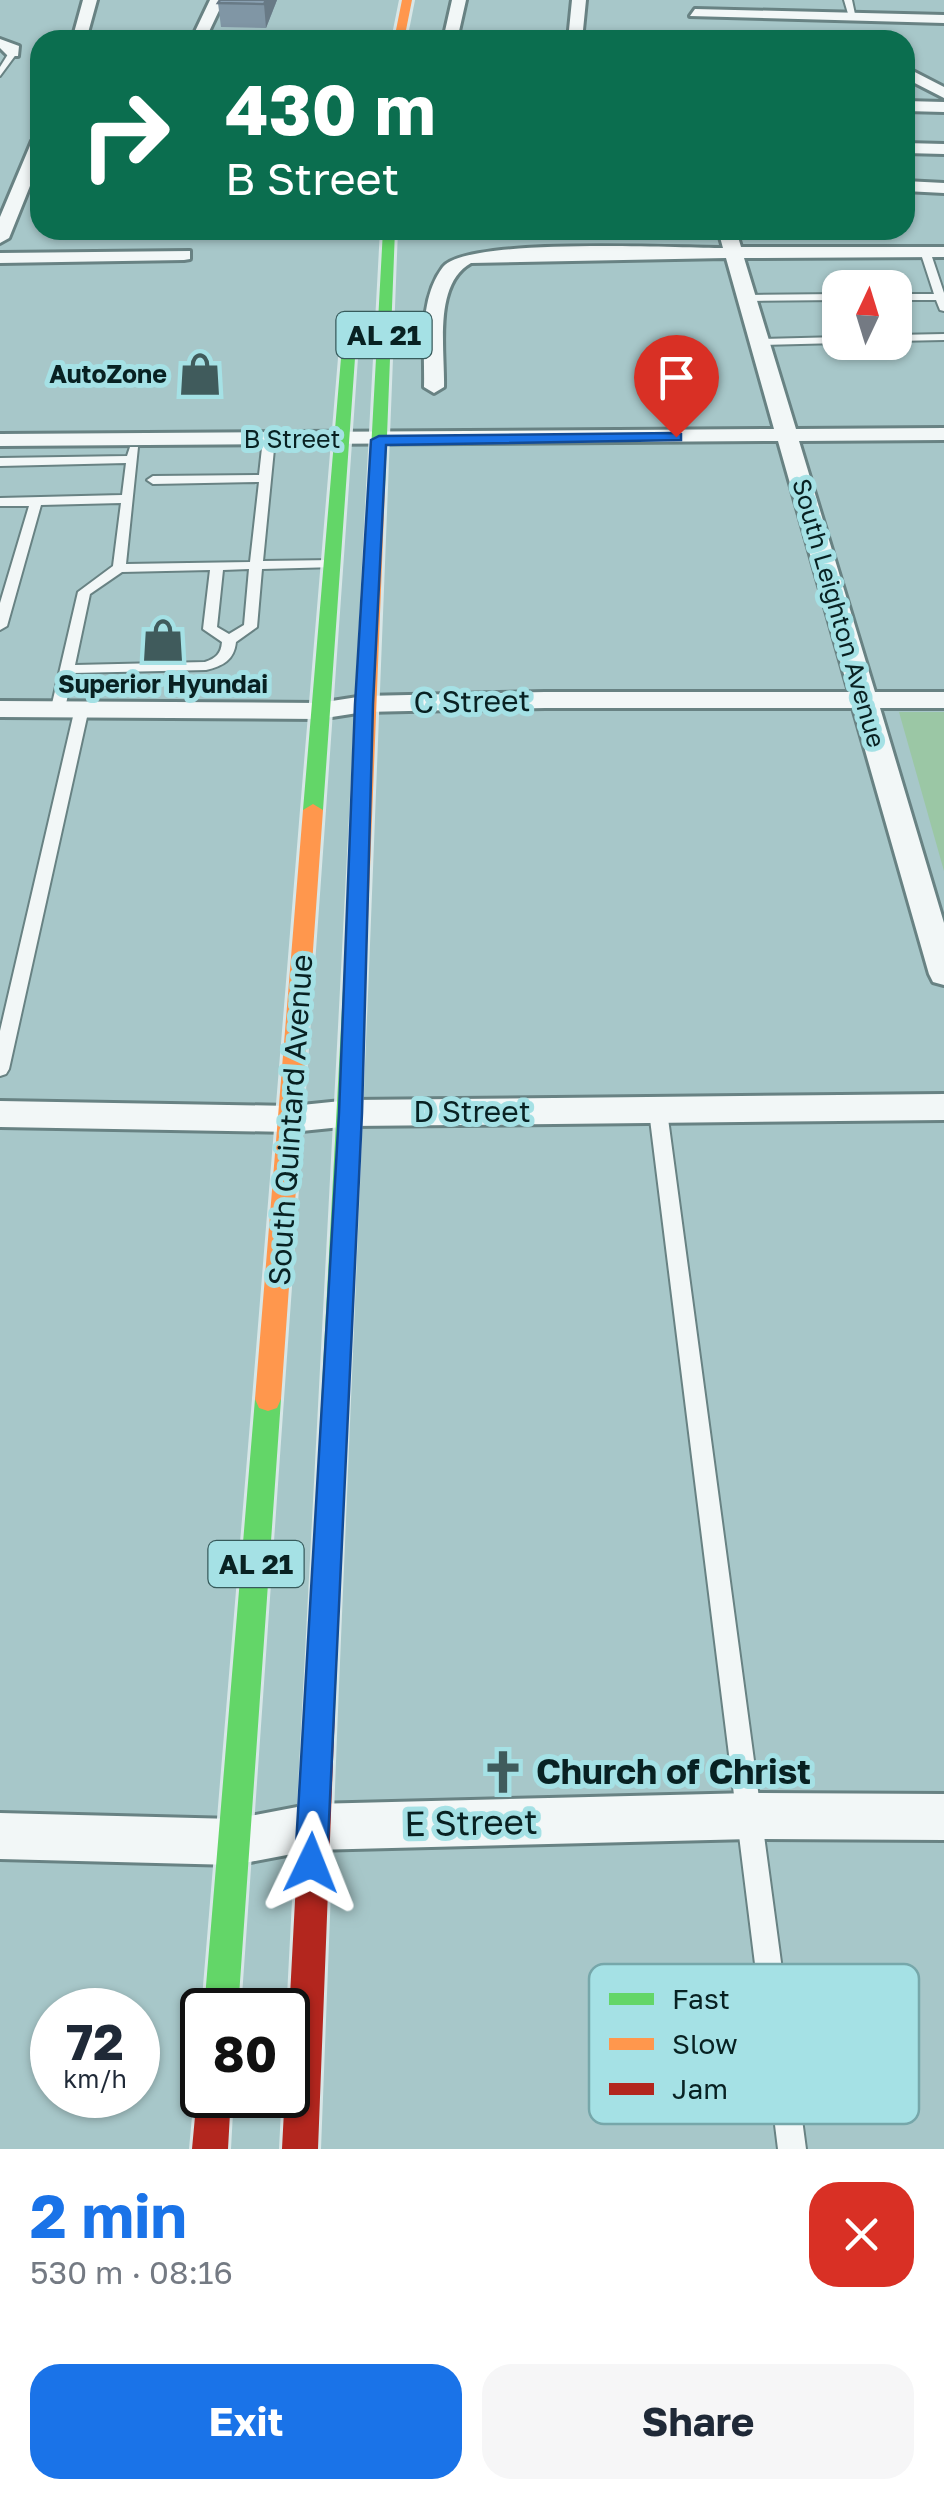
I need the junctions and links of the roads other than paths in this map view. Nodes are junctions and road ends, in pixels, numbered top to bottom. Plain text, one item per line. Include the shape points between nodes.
1 (90, 0) edge
2 (217, 0) edge
3 (407, 0) edge
4 (458, 0) edge
5 (579, 0) edge
6 (848, 0) edge
7 (696, 13) edge
8 (853, 17) junction
9 (896, 18) junction
10 (944, 19) edge
11 (82, 30) edge
12 (203, 30) edge
13 (400, 30) edge
14 (452, 30) edge
15 (576, 30) edge
16 (900, 30) edge
17 (6, 48) edge
18 (915, 73) edge
19 (0, 74) edge
20 (944, 93) edge
21 (915, 106) edge
22 (944, 106) edge
23 (915, 148) edge
24 (944, 149) edge
25 (30, 164) edge
26 (915, 187) edge
27 (944, 188) edge
28 (0, 238) edge
29 (389, 240) edge
30 (731, 241) edge
31 (935, 252) edge
32 (184, 255) dead end
33 (0, 258) edge
34 (822, 297) edge
35 (750, 298) junction
36 (912, 299) edge
37 (942, 302) edge
38 (350, 328) dead end
39 (944, 337) edge
40 (912, 338) edge
41 (822, 340) edge
42 (761, 342) junction
43 (434, 387) dead end
44 (944, 434) edge
45 (787, 436) junction
46 (269, 439) junction
47 (340, 439) junction
48 (0, 440) edge
49 (379, 440) junction
50 (134, 449) junction
51 (0, 462) edge
52 (264, 478) junction
53 (153, 480) dead end
54 (125, 500) junction
55 (0, 502) edge
56 (36, 502) junction
57 (333, 564) junction
58 (217, 566) junction
59 (254, 566) junction
60 (119, 568) junction
61 (0, 626) edge
62 (230, 640) junction
63 (66, 670) junction
64 (864, 700) junction
65 (944, 700) edge
66 (364, 704) junction
67 (70, 708) junction
68 (0, 709) edge
69 (319, 711) junction
70 (944, 974) edge
71 (0, 1069) edge
72 (944, 1107) edge
73 (658, 1111) junction
74 (351, 1113) junction
75 (0, 1114) edge
76 (292, 1119) junction
77 (751, 1816) junction
78 (944, 1817) edge
79 (312, 1827) junction
80 (0, 1836) edge
81 (234, 1842) junction
82 (769, 1964) edge
83 (223, 1988) edge
84 (212, 2118) edge
85 (789, 2124) edge
86 (210, 2149) edge
87 (300, 2149) edge
88 (792, 2149) edge

1 - 11 street
2 - 12 street
3 - 13 highway
4 - 14 street
5 - 15 street
6 - 8 lane
7 - 8 street
8 - 9 street
9 - 10 street
9 - 16 street
17 - 19 lane
18 - 20 street
21 - 22 street
23 - 24 street
25 - 28 street
26 - 27 street
29 - 49 highway, South Quintard Avenue / AL 21
30 - 31 street
30 - 35 street, South Leighton Avenue
30 - 43 street via 466,258 449,270 439,301
31 - 37 lane
32 - 33 street
34 - 35 lane
35 - 42 street, South Leighton Avenue
36 - 37 lane
38 - 47 highway, South Quintard Avenue / AL 21
39 - 40 lane
41 - 42 lane
42 - 45 street, South Leighton Avenue
44 - 45 street, B Street
45 - 49 street, B Street
45 - 64 street, South Leighton Avenue
46 - 47 street, B Street
46 - 50 street, B Street
46 - 52 lane
47 - 49 street, B Street
47 - 57 highway, South Quintard Avenue / AL 21
48 - 50 street, B Street
49 - 66 highway, South Quintard Avenue / AL 21
50 - 51 lane
50 - 54 lane
52 - 53 lane
52 - 59 lane
54 - 56 lane
54 - 60 lane
55 - 56 lane
56 - 61 lane
57 - 59 lane
57 - 69 highway, South Quintard Avenue / AL 21
58 - 59 lane
58 - 60 lane
58 - 62 lane via 210,629
59 - 62 lane via 250,628
60 - 63 lane via 84,592
62 - 63 lane via 222,661 206,666
63 - 67 lane
64 - 65 street, C Street
64 - 66 street, C Street
64 - 70 street, South Leighton Avenue
66 - 69 street, C Street
66 - 74 highway, South Quintard Avenue / AL 21
67 - 68 street, C Street
67 - 69 street, C Street
67 - 71 lane
69 - 76 highway, South Quintard Avenue / AL 21
72 - 73 street, D Street
73 - 74 street, D Street
73 - 77 lane
74 - 76 street, D Street
74 - 79 highway, South Quintard Avenue / AL 21
75 - 76 street, D Street
76 - 81 highway, South Quintard Avenue / AL 21
77 - 78 street, E Street
77 - 79 street, E Street
77 - 82 lane
79 - 81 street, E Street
79 - 87 highway, South Quintard Avenue / AL 21
80 - 81 street, E Street
81 - 83 highway, South Quintard Avenue / AL 21
84 - 86 highway
85 - 88 lane

